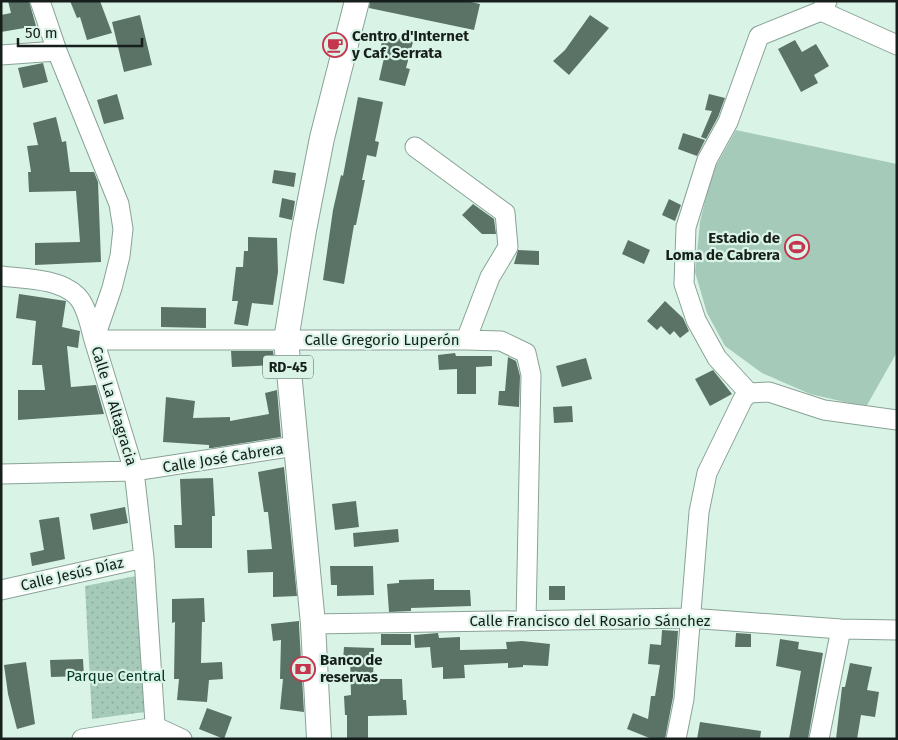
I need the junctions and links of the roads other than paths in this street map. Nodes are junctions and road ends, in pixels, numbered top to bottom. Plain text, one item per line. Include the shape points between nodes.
1 (40, 1) edge
2 (357, 1) edge
3 (824, 6) edge
4 (897, 45) edge
5 (57, 51) junction
6 (1, 55) edge
7 (415, 147) dead end
8 (1, 276) edge
9 (94, 340) junction
10 (286, 340) junction
11 (466, 340) junction
12 (750, 393) junction
13 (897, 420) edge
14 (295, 446) junction
15 (134, 472) junction
16 (1, 474) edge
17 (144, 558) junction
18 (1, 590) edge
19 (690, 618) junction
20 (526, 620) junction
21 (313, 624) junction
22 (841, 629) junction
23 (897, 630) edge
24 (156, 733) edge
25 (82, 739) edge
26 (182, 739) edge
27 (319, 739) edge
28 (676, 739) edge
29 (819, 739) edge

1 - 5 street, Calle La Altagracia
2 - 10 main road, RD-45 via 322,138
3 - 4 street
3 - 12 street via 759,36 728,122 707,160 686,227 684,284 696,320 717,358
5 - 6 street
5 - 9 street, Calle La Altagracia via 119,204 123,229 112,288
7 - 11 street via 505,213 508,247 490,277
8 - 9 street via 63,287 77,296 85,309
9 - 10 street, Calle Gregorio Luperón
9 - 15 street, Calle La Altagracia
10 - 11 street, Calle Gregorio Luperón
10 - 14 main road, RD-45
11 - 20 street, Calle Gregorio Luperón via 501,342 526,353 531,375
12 - 13 street via 769,392 824,410
12 - 19 street via 728,425 707,473 698,512
14 - 15 street, Calle José Cabrera
14 - 21 main road, RD-45
15 - 16 street, Calle José Cabrera
15 - 17 street, Calle La Altagracia
17 - 18 street, Calle Jesús Díaz
17 - 24 street, Calle La Altagracia
19 - 20 street, Calle Francisco del Rosario Sánchez
19 - 22 street, Calle Francisco del Rosario Sánchez
19 - 28 street via 684,699
20 - 21 street, Calle Francisco del Rosario Sánchez
21 - 27 main road, RD-45
22 - 23 street, Calle Francisco del Rosario Sánchez
22 - 29 street
24 - 25 street
24 - 26 street

